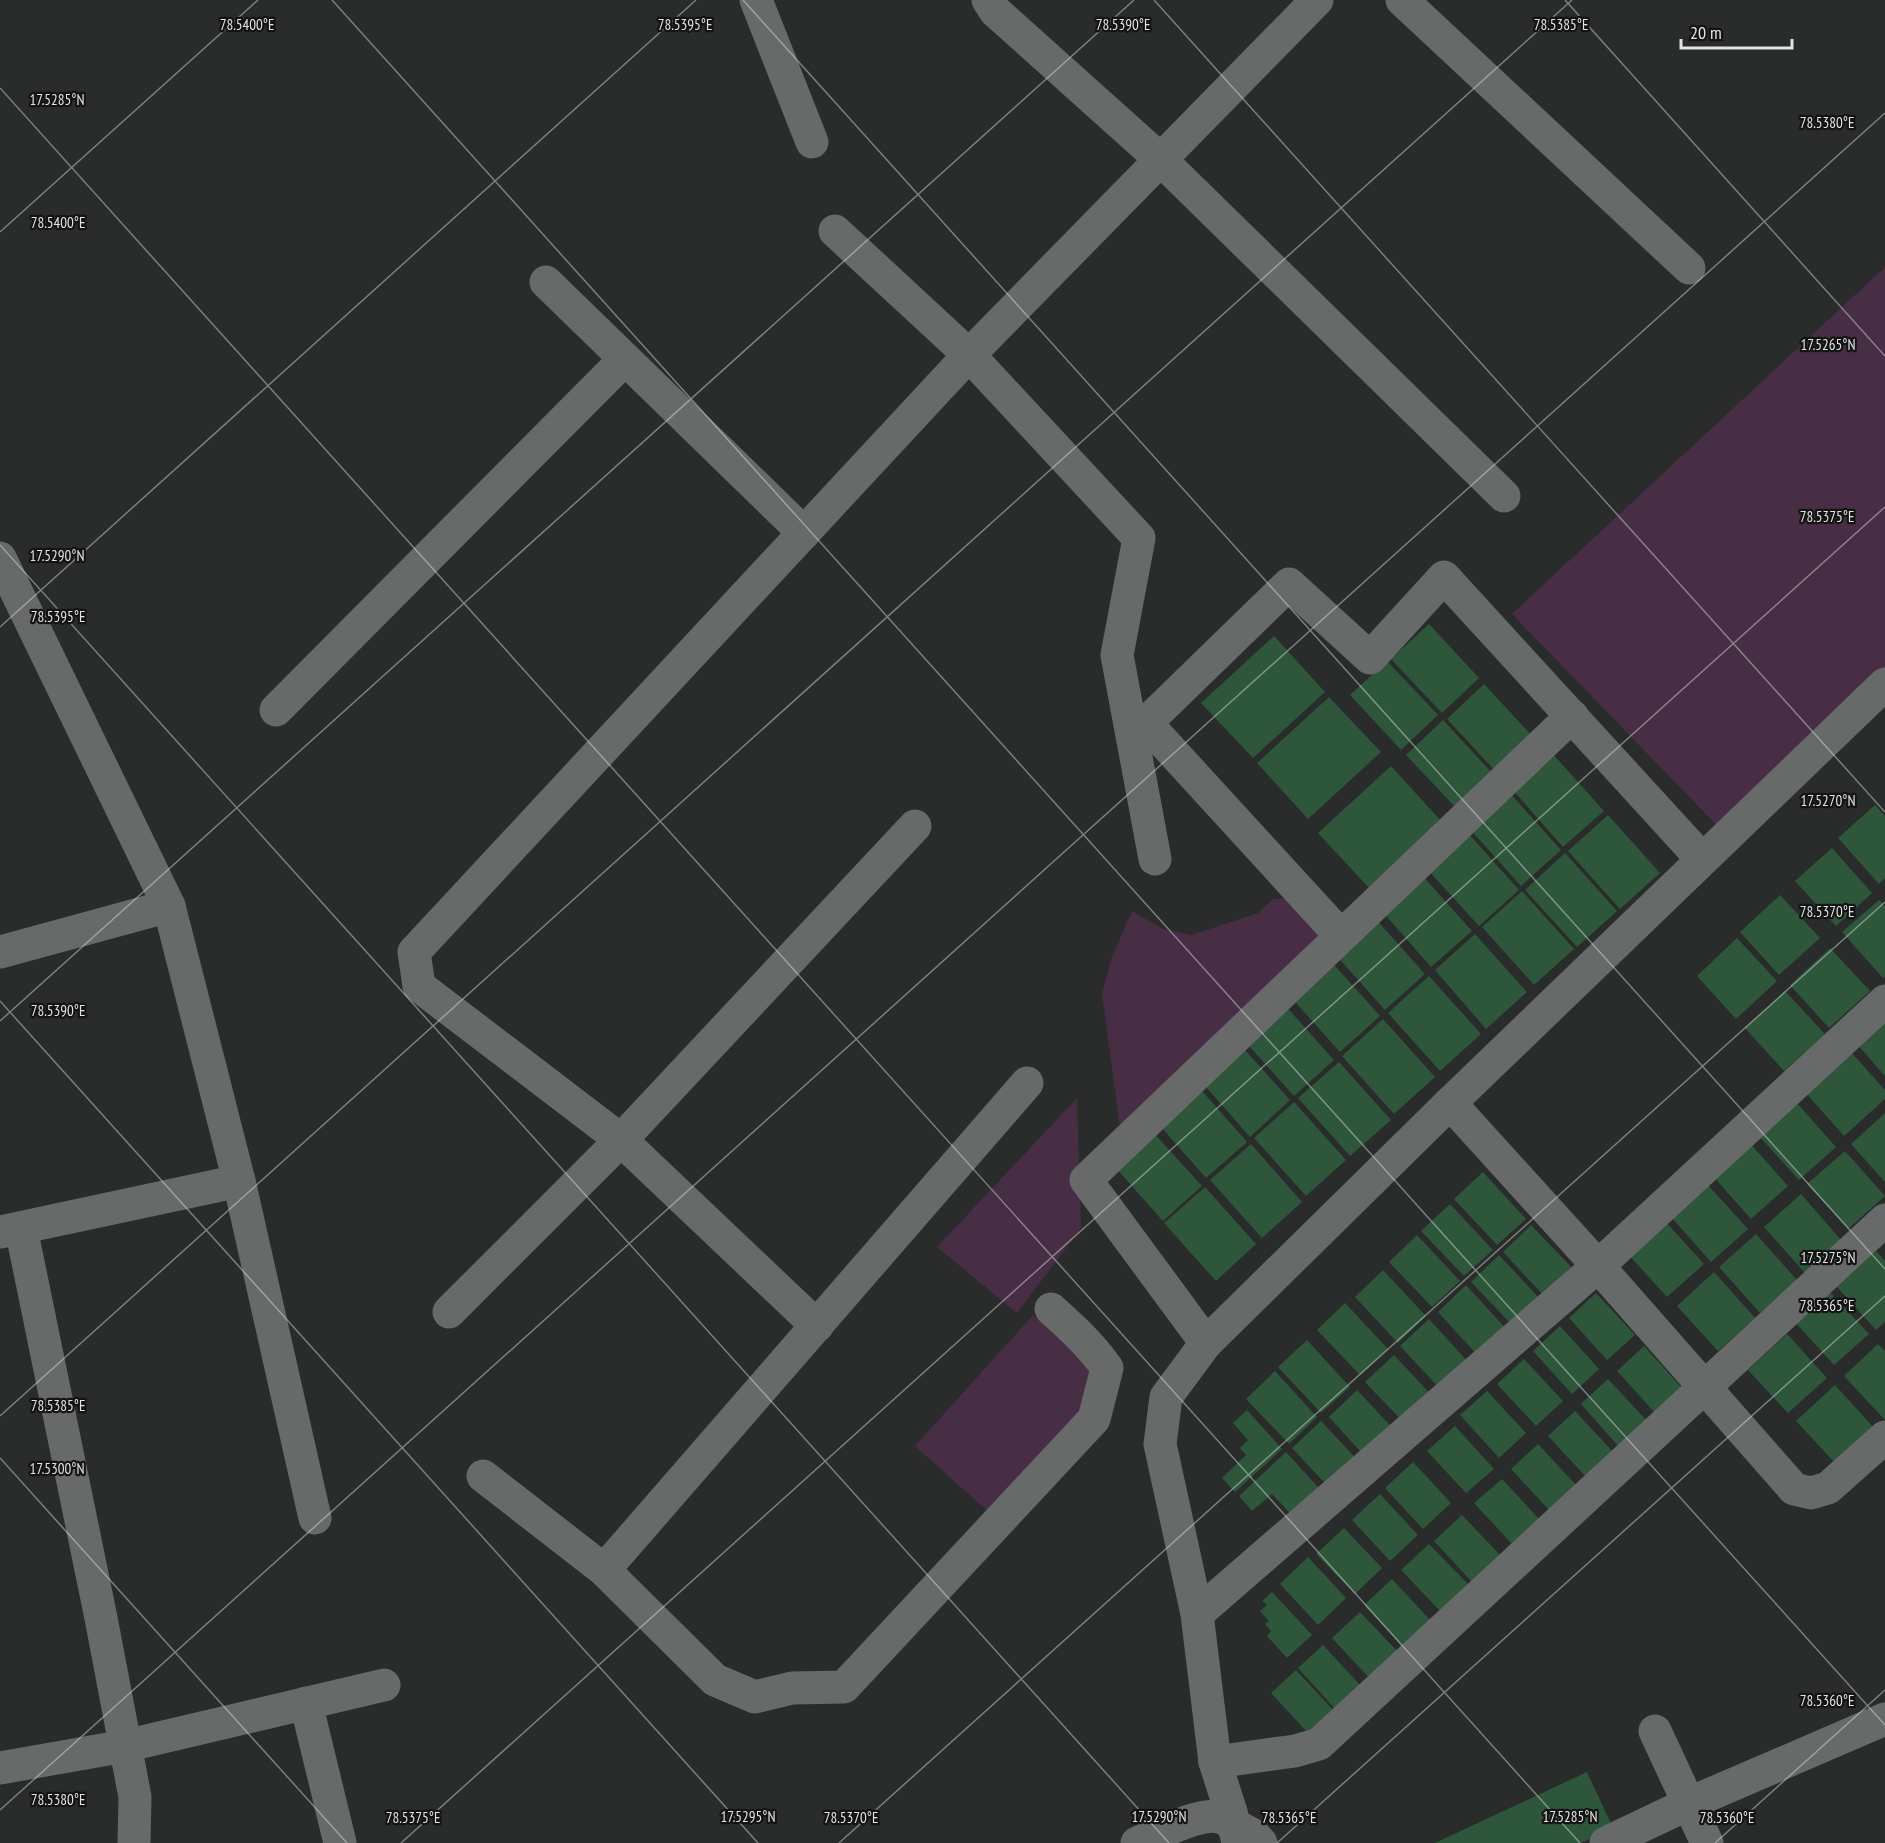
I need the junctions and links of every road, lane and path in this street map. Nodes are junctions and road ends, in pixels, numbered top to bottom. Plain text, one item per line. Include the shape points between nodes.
1 (756, 0) edge
2 (988, 0) edge
3 (1317, 0) edge
4 (1402, 0) edge
5 (812, 142) dead end
6 (1160, 159) junction
7 (835, 231) dead end
8 (1689, 268) dead end
9 (546, 282) dead end
10 (969, 356) junction
11 (625, 358) junction
12 (1504, 496) dead end
13 (804, 533) junction
14 (0, 558) edge
15 (1885, 684) edge
16 (276, 710) dead end
17 (1572, 716) junction
18 (915, 826) dead end
19 (1155, 859) dead end
20 (1702, 859) junction
21 (170, 906) junction
22 (1341, 936) junction
23 (0, 952) edge
24 (1885, 1001) edge
25 (1027, 1083) dead end
26 (1450, 1103) junction
27 (621, 1140) junction
28 (239, 1181) junction
29 (1885, 1220) edge
30 (11, 1230) edge
31 (1598, 1266) junction
32 (1051, 1309) dead end
33 (449, 1312) dead end
34 (817, 1326) junction
35 (1206, 1343) junction
36 (1703, 1387) junction
37 (1885, 1437) edge
38 (483, 1476) dead end
39 (315, 1518) dead end
40 (604, 1570) junction
41 (1197, 1614) junction
42 (384, 1685) dead end
43 (306, 1703) junction
44 (1885, 1719) edge
45 (1655, 1731) dead end
46 (125, 1746) junction
47 (1215, 1762) junction
48 (0, 1768) edge
49 (1690, 1803) junction
50 (1236, 1834) edge
51 (134, 1843) edge
52 (340, 1843) edge
53 (1137, 1843) edge
54 (1261, 1843) edge
55 (1606, 1843) edge
56 (1707, 1843) edge

1 - 5 street
2 - 6 street
3 - 6 street
4 - 8 street
6 - 10 street
6 - 12 street
7 - 10 street
9 - 11 street
10 - 13 street
10 - 19 street via 1139,538 1117,655
11 - 13 street
11 - 16 street
13 - 27 street via 414,952 419,986
14 - 21 street
15 - 20 street
17 - 20 street
17 - 22 street
17 - 22 street via 1444,577 1370,658 1288,584 1146,723
18 - 27 street
20 - 26 street
21 - 23 street
21 - 28 street
22 - 35 street via 1086,1180
24 - 31 street
25 - 34 street
26 - 31 street
26 - 35 street
27 - 33 street
27 - 34 street
28 - 30 street
28 - 39 street
29 - 36 street
30 - 46 street via 101,1618
31 - 36 street
31 - 41 street
32 - 40 street via 1096,1352 1107,1368 1094,1419 844,1687 792,1688 754,1697 715,1680
34 - 40 street
35 - 41 street via 1166,1397 1160,1444
36 - 37 street via 1794,1489 1811,1493 1828,1488
36 - 47 street via 1319,1744
38 - 40 street
41 - 47 street
42 - 43 street
43 - 46 street
43 - 52 street
44 - 49 street
45 - 49 street
46 - 48 street
46 - 51 street via 135,1797
47 - 50 street
49 - 55 street
49 - 56 street
50 - 53 street via 1221,1817 1204,1817
50 - 54 street via 1253,1833

